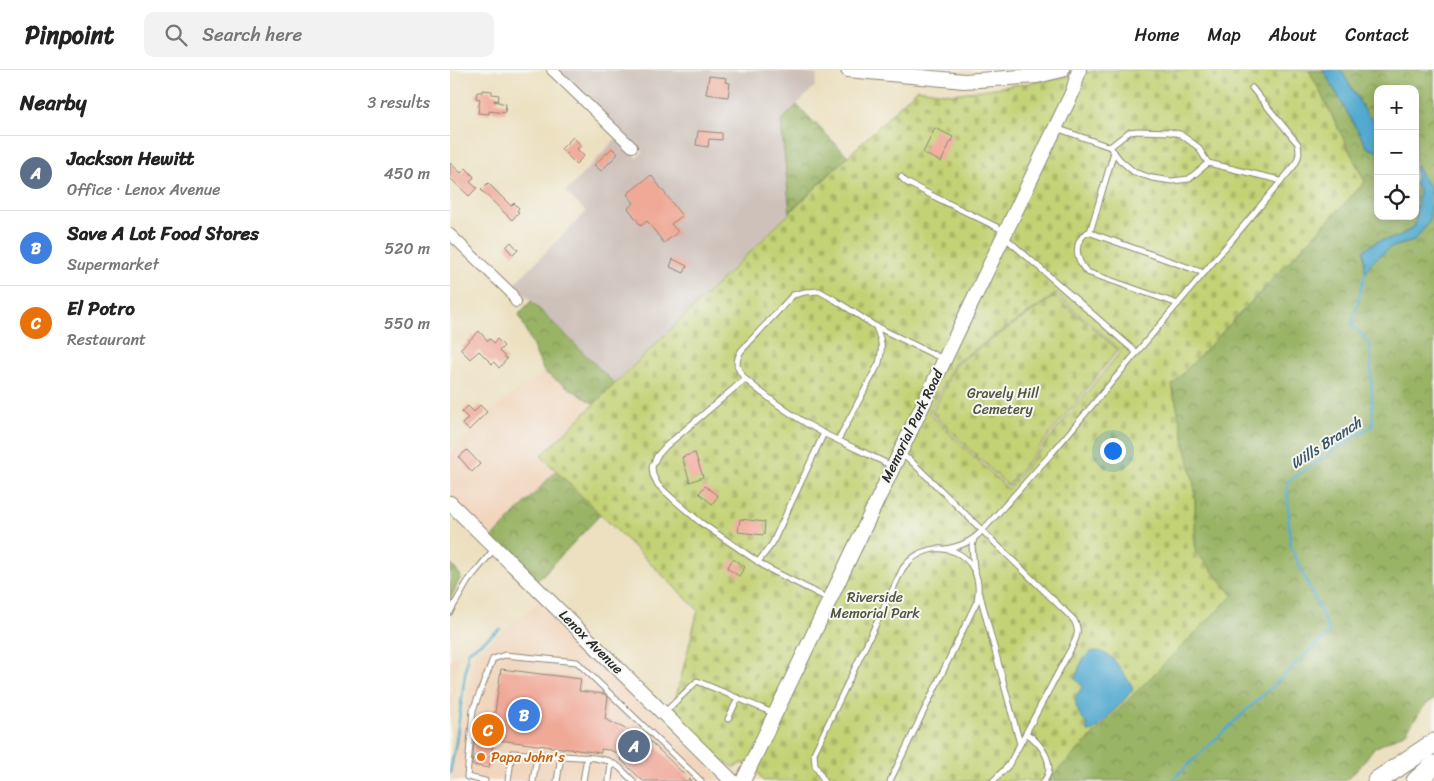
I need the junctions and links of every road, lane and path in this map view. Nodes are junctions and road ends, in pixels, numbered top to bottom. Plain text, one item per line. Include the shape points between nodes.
1 (552, 70) edge
2 (848, 70) edge
3 (1062, 70) edge
4 (1079, 70) edge
5 (951, 75) edge
6 (1252, 88) dead end
7 (1055, 128) junction
8 (632, 146) dead end
9 (1110, 147) junction
10 (1114, 152) junction
11 (1208, 163) junction
12 (901, 177) dead end
13 (1281, 182) junction
14 (1090, 232) junction
15 (450, 234) edge
16 (1004, 235) junction
17 (1204, 272) junction
18 (516, 302) dead end
19 (1178, 304) junction
20 (875, 326) junction
21 (1137, 353) junction
22 (944, 359) junction
23 (745, 379) junction
24 (824, 433) junction
25 (838, 440) junction
26 (896, 460) junction
27 (450, 503) edge
28 (982, 531) junction
29 (974, 539) junction
30 (496, 548) junction
31 (946, 550) junction
32 (758, 562) junction
33 (974, 568) junction
34 (979, 592) junction
35 (829, 599) junction
36 (450, 612) edge
37 (738, 698) junction
38 (664, 714) junction
39 (774, 714) junction
40 (728, 719) dead end
41 (1026, 733) junction
42 (1434, 743) edge
43 (1020, 744) junction
44 (537, 754) junction
45 (561, 756) junction
46 (587, 757) junction
47 (611, 763) junction
48 (1434, 764) edge
49 (482, 781) edge
50 (508, 781) edge
51 (533, 781) edge
52 (557, 781) edge
53 (583, 781) edge
54 (609, 781) edge
55 (632, 781) edge
56 (700, 781) edge
57 (732, 781) edge
58 (743, 781) edge
59 (824, 781) edge
60 (890, 781) edge
61 (993, 781) edge
62 (1044, 781) edge
63 (1377, 781) edge
64 (1416, 781) edge

1 - 8 street
2 - 5 street
3 - 5 street via 1037,76 964,81
4 - 7 street, Memorial Park Road
6 - 13 lane via 1298,144 1298,159
7 - 9 lane
7 - 16 street, Memorial Park Road
9 - 10 lane
9 - 11 lane via 1129,132 1170,132 1180,134 1198,146
10 - 11 lane via 1134,172 1172,181 1189,179
10 - 14 lane
11 - 13 lane
12 - 16 lane
13 - 17 lane
14 - 17 lane
14 - 19 lane via 1080,239 1078,250 1078,259 1087,272
15 - 18 street via 511,293
16 - 21 lane
16 - 22 street, Memorial Park Road
17 - 19 lane
19 - 21 lane
20 - 22 lane
20 - 23 lane via 819,291 793,295 741,351 737,366
20 - 25 lane via 882,350 879,363
21 - 28 lane
22 - 26 street, Memorial Park Road
23 - 24 lane
23 - 32 lane via 666,446 652,466 658,485 673,500
24 - 25 lane
24 - 32 lane via 772,544
25 - 26 lane
26 - 28 lane via 904,455
26 - 35 street, Memorial Park Road
27 - 30 street, Lenox Avenue
28 - 29 lane
28 - 41 lane via 1078,627 1078,636
29 - 31 lane
29 - 33 lane
30 - 36 lane via 468,581
30 - 38 street, Lenox Avenue
31 - 33 lane via 960,554
31 - 59 lane via 921,552 903,568 814,753 815,765
32 - 35 lane
33 - 34 lane
34 - 43 lane
34 - 60 lane
35 - 39 street, Memorial Park Road
37 - 38 lane via 697,681
37 - 39 lane
37 - 40 lane
38 - 57 street, Lenox Avenue
39 - 58 street, Memorial Park Road
41 - 43 lane
41 - 62 lane via 1048,758 1050,768
42 - 63 highway
43 - 61 lane via 1008,766
44 - 45 lane
44 - 50 lane via 512,753
44 - 51 lane
45 - 46 lane
45 - 52 lane
46 - 47 lane
46 - 53 lane
47 - 54 lane
47 - 55 lane
48 - 64 highway
49 - 56 lane via 467,777 474,710 493,659 505,655 577,662

